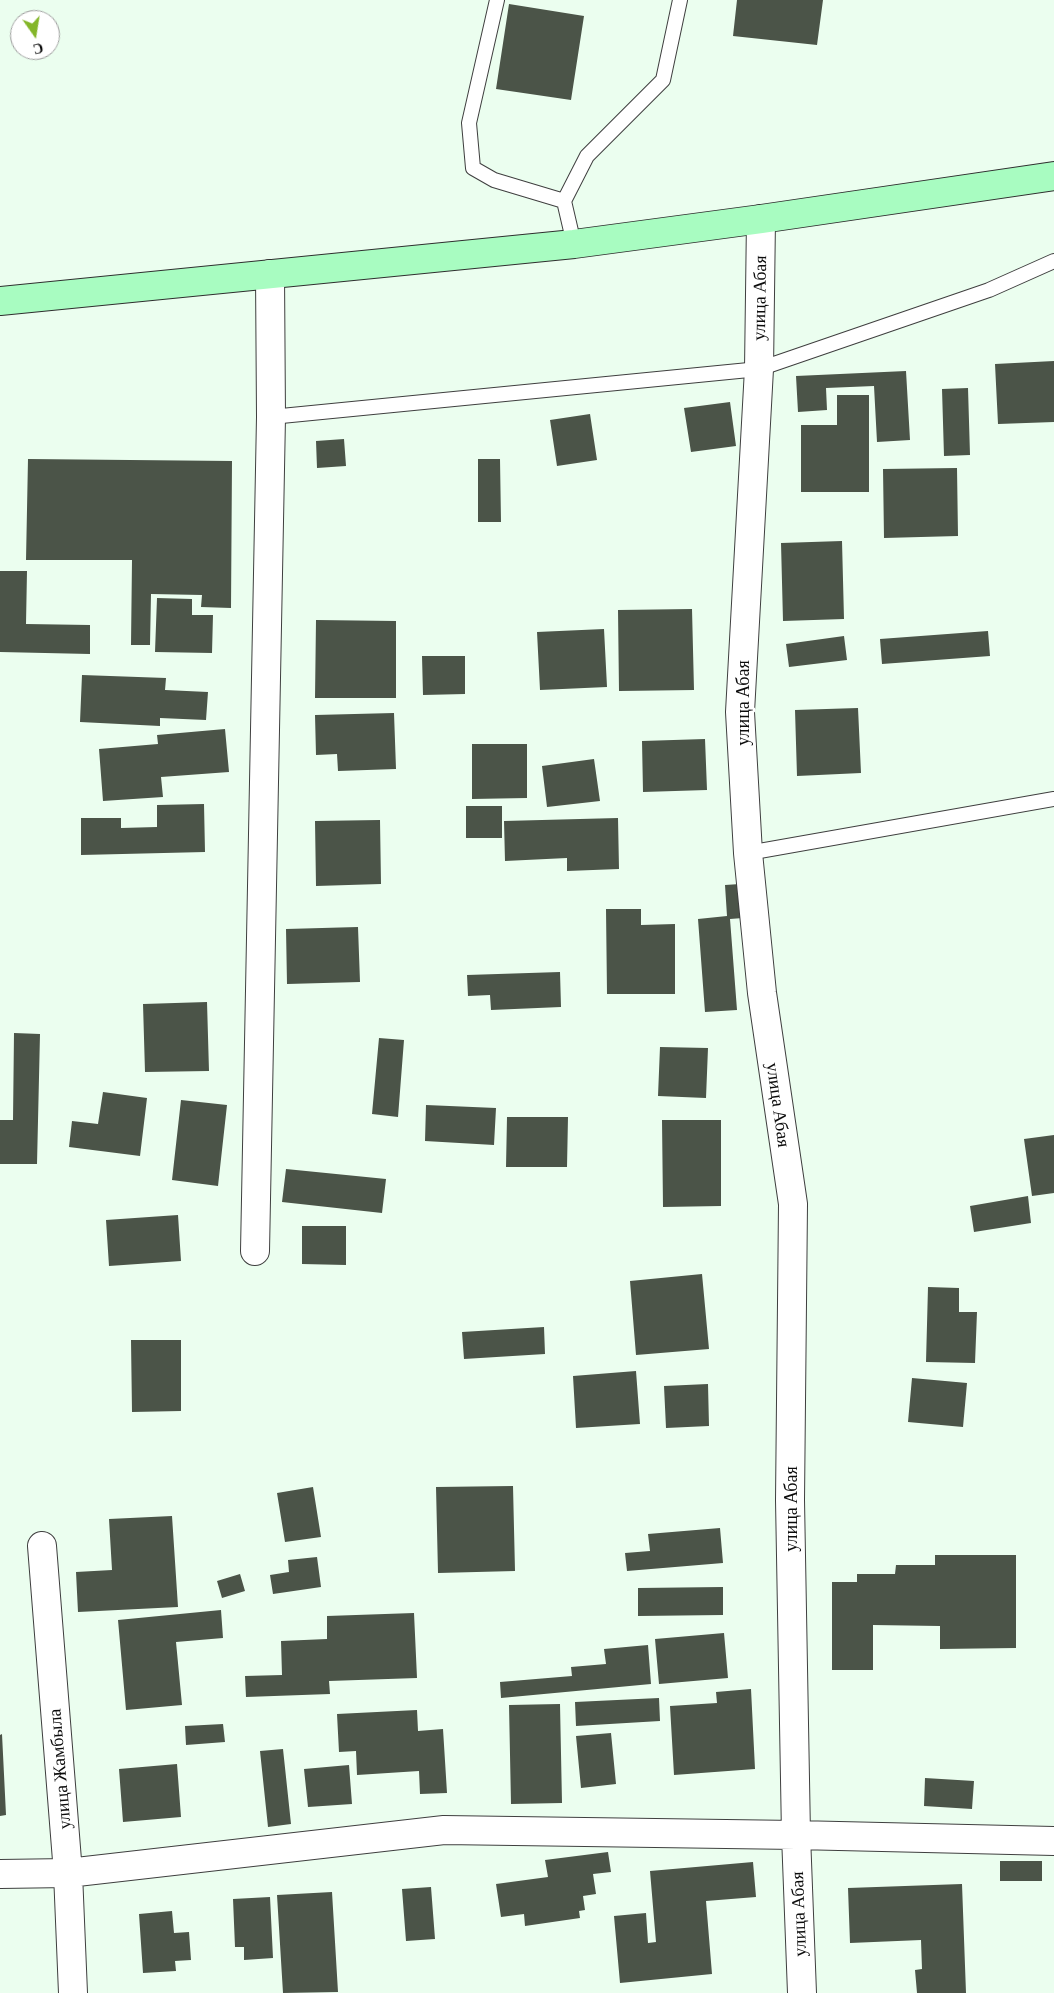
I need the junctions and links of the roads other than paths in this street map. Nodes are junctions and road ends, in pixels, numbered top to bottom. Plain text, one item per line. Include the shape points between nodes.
1 (497, 0) edge
2 (680, 0) edge
3 (1054, 176) edge
4 (564, 201) junction
5 (761, 219) junction
6 (574, 244) junction
7 (1054, 261) edge
8 (270, 274) junction
9 (0, 301) edge
10 (759, 369) junction
11 (271, 417) junction
12 (1054, 799) edge
13 (748, 853) junction
14 (255, 1251) dead end
15 (42, 1546) dead end
16 (796, 1834) junction
17 (1054, 1841) edge
18 (68, 1873) junction
19 (0, 1874) edge
20 (73, 1993) edge
21 (802, 1993) edge

1 - 4 lane via 469,123 473,168 494,180
2 - 4 lane via 663,80 587,156
3 - 5 main road
4 - 6 lane
5 - 6 main road
5 - 10 street, улица Абая
6 - 8 main road
7 - 10 lane via 989,290
8 - 9 main road
8 - 11 street
10 - 11 lane
10 - 13 street, улица Абая via 740,712
11 - 14 street
12 - 13 lane
13 - 16 street, улица Абая via 762,993 793,1204 790,1500
15 - 18 street, улица Жамбыла
16 - 17 street
16 - 18 street via 444,1830
16 - 21 street, улица Абая
18 - 19 street
18 - 20 street, улица Жамбыла

